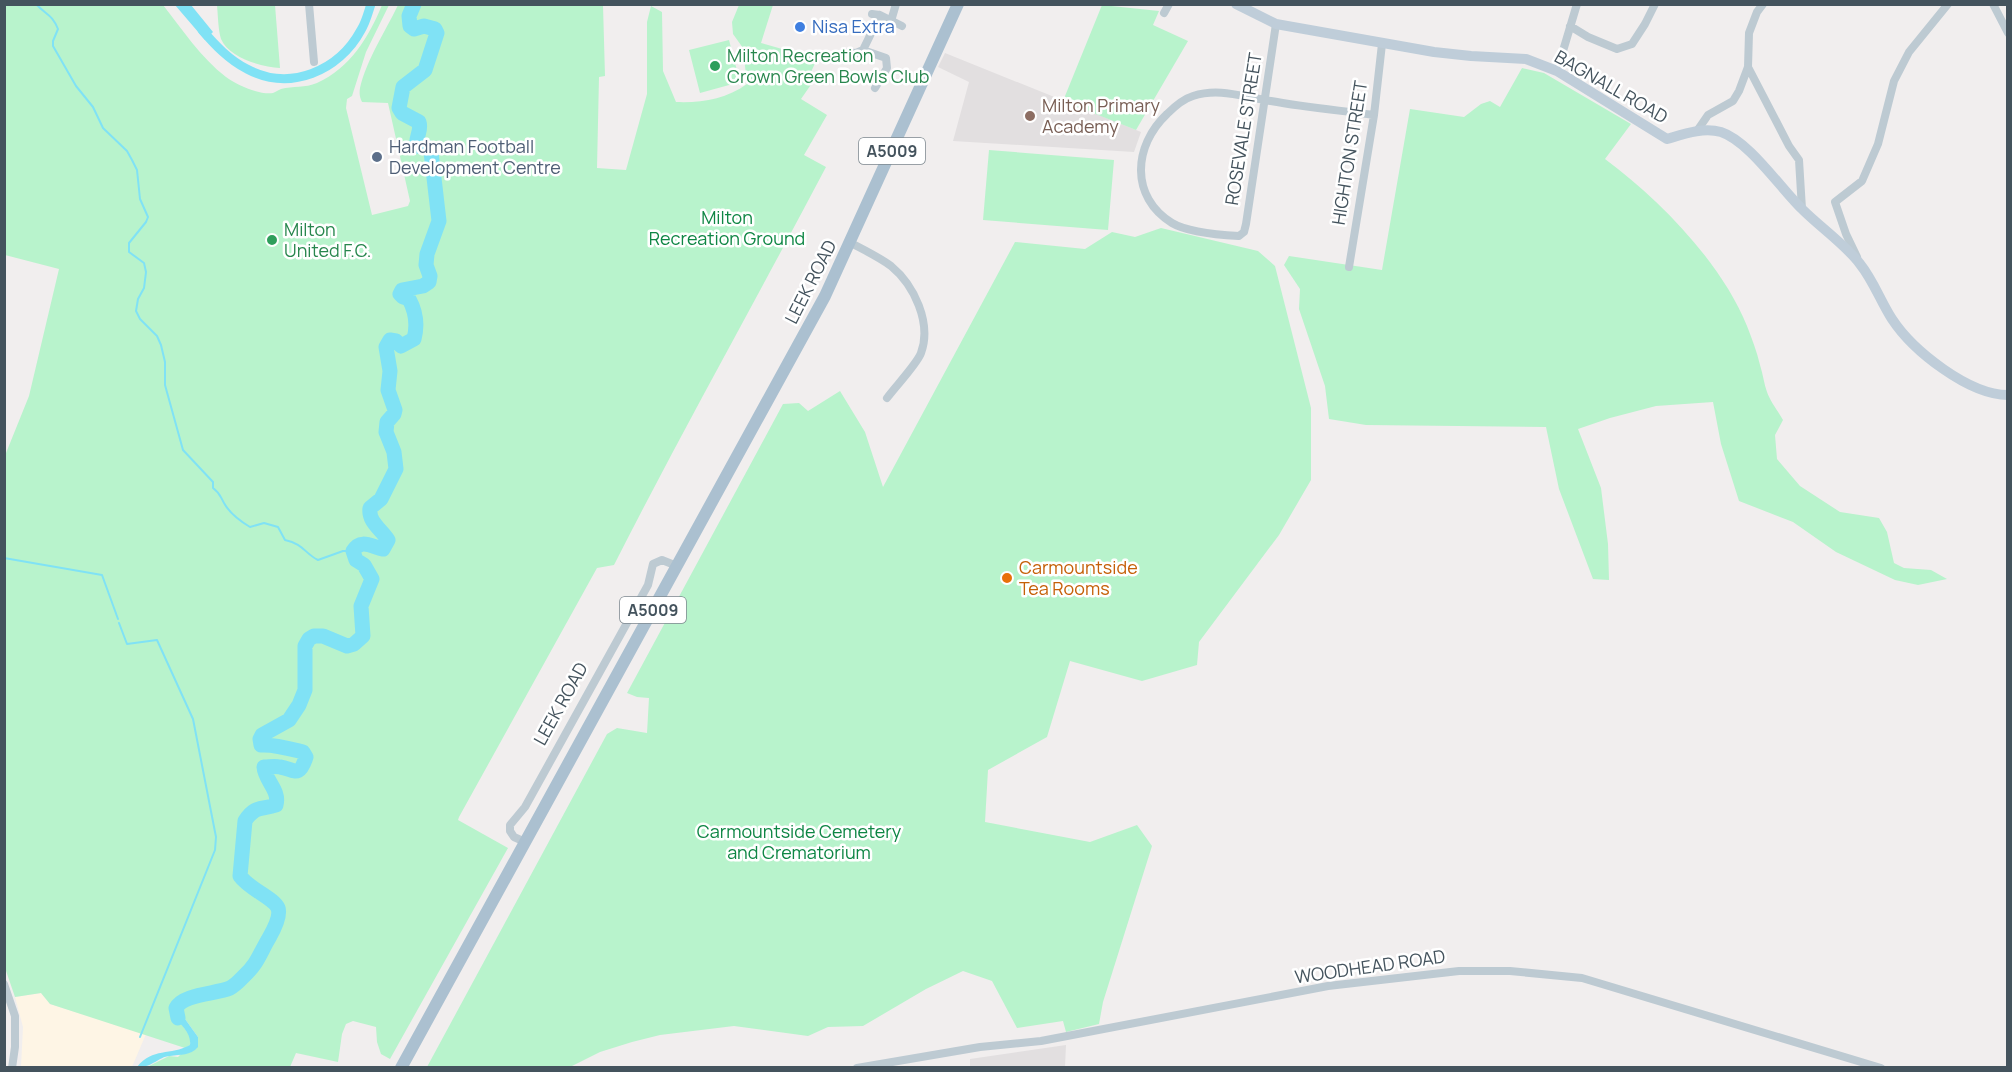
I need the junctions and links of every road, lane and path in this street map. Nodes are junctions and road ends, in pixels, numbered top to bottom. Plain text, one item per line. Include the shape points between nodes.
1 (309, 4) edge
2 (896, 4) edge
3 (958, 4) edge
4 (1169, 4) edge
5 (1236, 4) edge
6 (1577, 4) edge
7 (1655, 4) edge
8 (1763, 4) edge
9 (1948, 4) edge
10 (1993, 4) edge
11 (1164, 13) dead end
12 (891, 21) junction
13 (1276, 24) junction
14 (902, 26) dead end
15 (1570, 26) junction
16 (2007, 33) edge
17 (1382, 44) junction
18 (863, 50) junction
19 (844, 52) dead end
20 (314, 62) dead end
21 (1748, 67) junction
22 (1557, 71) junction
23 (875, 88) dead end
24 (1264, 100) junction
25 (1374, 115) junction
26 (1698, 130) junction
27 (1802, 209) junction
28 (851, 243) junction
29 (1860, 263) junction
30 (1349, 267) dead end
31 (2007, 392) edge
32 (887, 398) dead end
33 (677, 566) junction
34 (525, 842) junction
35 (4, 984) edge
36 (12, 1068) edge
37 (401, 1068) edge
38 (857, 1068) edge
39 (1881, 1068) edge

1 - 20 street
2 - 12 street
3 - 28 main road, LEEK ROAD / A5009
4 - 11 street
5 - 13 street, BAGNALL ROAD
6 - 15 street
7 - 15 street via 1632,44 1617,49
8 - 21 street via 1749,33
9 - 29 street via 1909,52 1894,81 1878,144 1862,181 1835,202
10 - 16 street
12 - 14 street
12 - 18 street via 876,15
13 - 17 street, BAGNALL ROAD
13 - 24 street, ROSEVALE STREET
15 - 22 street
17 - 22 street, BAGNALL ROAD via 1526,59
17 - 25 street, HIGHTON STREET
18 - 19 street
18 - 23 street via 886,58 887,68
21 - 26 street via 1733,101 1708,115
21 - 27 street via 1799,160
22 - 26 street, BAGNALL ROAD via 1667,138
24 - 24 street, ROSEVALE STREET via 1244,232 1239,236 1187,229 1163,217 1150,202 1140,177 1143,153 1158,122 1190,97 1209,93 1235,93
24 - 25 street
25 - 30 street, HIGHTON STREET
26 - 27 street, BAGNALL ROAD via 1720,132 1741,143
27 - 29 street, BAGNALL ROAD
28 - 32 street via 904,278 922,315 921,354
28 - 33 main road, LEEK ROAD / A5009
29 - 31 street, BAGNALL ROAD via 1893,320 1911,342 1969,386 1989,393
33 - 34 main road, LEEK ROAD / A5009
33 - 34 street, LEEK ROAD via 662,560 653,564 648,585 525,807 510,825 514,837
34 - 37 main road, LEEK ROAD / A5009
35 - 36 street via 15,1016
38 - 39 street, WOODHEAD ROAD via 1041,1041 1328,986 1459,971 1582,978

